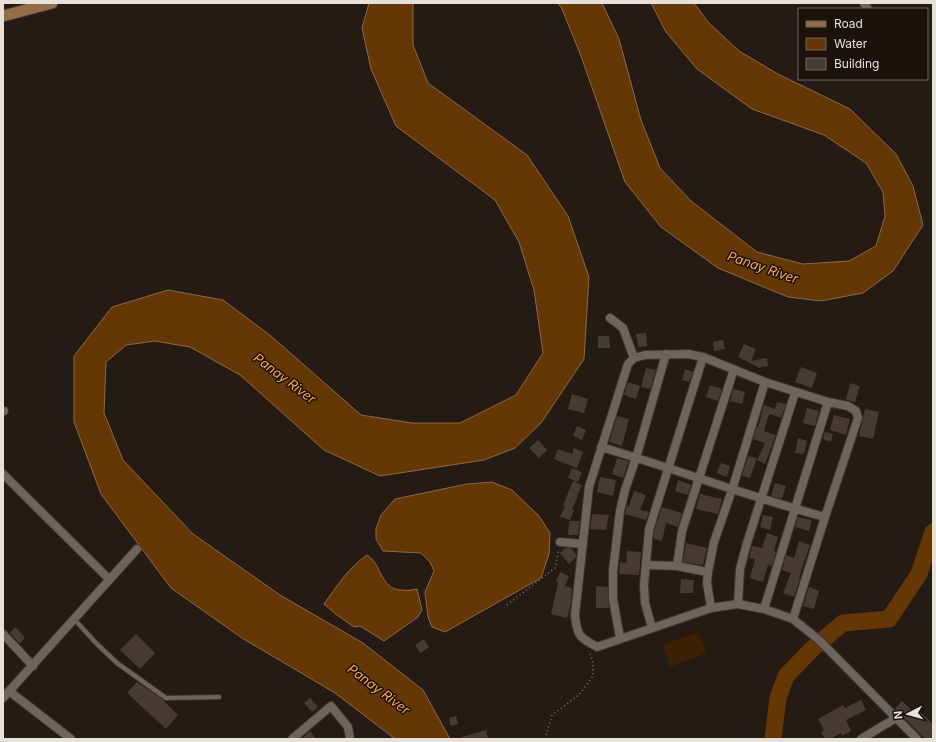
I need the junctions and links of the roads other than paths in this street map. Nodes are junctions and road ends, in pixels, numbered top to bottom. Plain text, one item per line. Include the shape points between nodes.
1 (51, 3) edge
2 (3, 16) edge
3 (610, 318) dead end
4 (666, 354) junction
5 (703, 357) junction
6 (634, 358) junction
7 (734, 369) junction
8 (765, 382) junction
9 (795, 392) junction
10 (828, 402) junction
11 (601, 447) junction
12 (636, 458) junction
13 (668, 468) junction
14 (3, 474) edge
15 (698, 479) junction
16 (732, 490) junction
17 (761, 498) junction
18 (794, 509) junction
19 (825, 517) junction
20 (560, 542) road end
21 (583, 544) junction
22 (137, 549) dead end
23 (646, 565) junction
24 (677, 566) junction
25 (708, 572) junction
26 (109, 579) junction
27 (738, 604) junction
28 (711, 608) junction
29 (764, 609) junction
30 (74, 619) junction
31 (793, 619) junction
32 (652, 628) junction
33 (3, 634) edge
34 (620, 638) junction
35 (33, 666) junction
36 (10, 691) junction
37 (219, 697) dead end
38 (3, 698) edge
39 (896, 718) junction
40 (864, 738) edge
41 (71, 739) edge
42 (292, 739) edge
43 (350, 739) edge
44 (917, 739) edge

1 - 2 main road
3 - 6 street via 623,328
4 - 5 street
4 - 6 street
4 - 12 street
5 - 7 street
5 - 13 street
6 - 11 street via 628,364
7 - 8 street
7 - 15 street
8 - 9 street
8 - 16 street
9 - 10 street
9 - 17 street
10 - 18 street
10 - 19 street via 856,410 858,418
11 - 12 street
11 - 21 street via 589,487
12 - 13 street
12 - 34 street via 620,511 614,571 613,599
13 - 15 street
13 - 23 street via 649,530
14 - 26 street
15 - 16 street
15 - 24 street via 682,531
16 - 17 street
16 - 25 street via 714,542
17 - 18 street
17 - 27 street via 740,569
18 - 19 street
18 - 29 street
19 - 31 street
20 - 21 street
21 - 34 street via 575,615 576,628 581,637 597,647
22 - 26 street
23 - 24 street
23 - 32 street via 645,603
24 - 25 street
25 - 28 street
26 - 30 street
27 - 28 street
27 - 29 street
28 - 32 street
29 - 31 street
30 - 35 street
30 - 37 lane via 117,663 166,698
31 - 39 street via 830,650
32 - 34 street
33 - 35 street
35 - 36 street
36 - 38 street
36 - 41 street
39 - 40 street
39 - 44 street
42 - 43 street via 331,706 348,727

